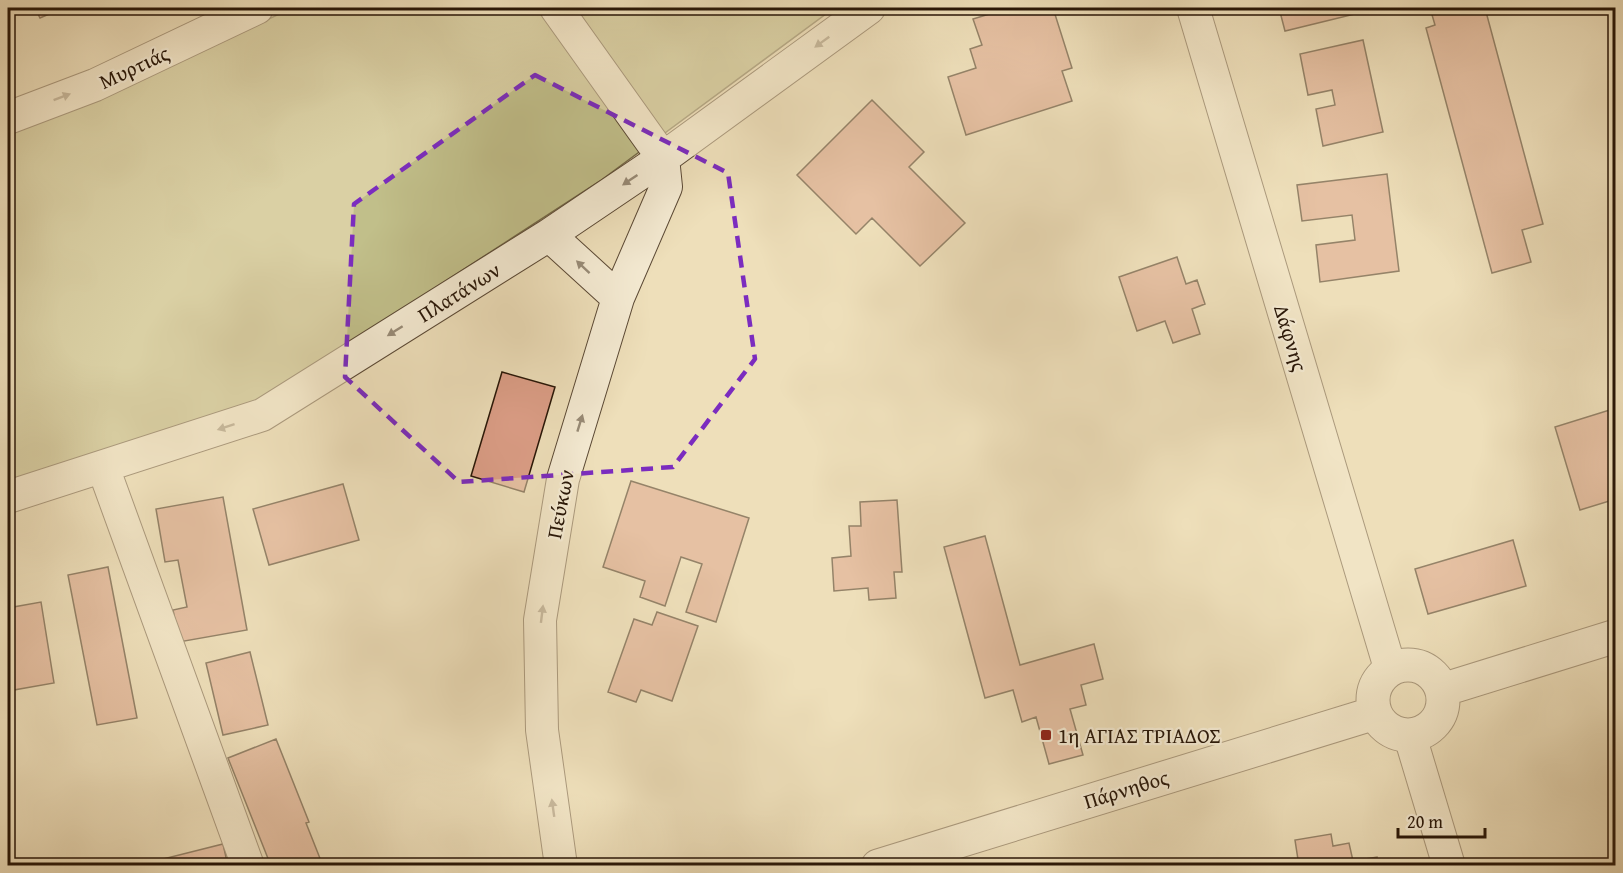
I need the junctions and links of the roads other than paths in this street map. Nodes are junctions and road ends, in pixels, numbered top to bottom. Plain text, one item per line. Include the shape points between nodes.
1 (257, 8) edge
2 (555, 8) edge
3 (869, 8) edge
4 (1193, 8) edge
5 (8, 118) edge
6 (663, 158) junction
7 (549, 235) junction
8 (618, 298) junction
9 (103, 467) junction
10 (8, 497) edge
11 (1616, 636) edge
12 (1390, 668) junction
13 (1442, 690) junction
14 (1375, 713) junction
15 (1410, 735) junction
16 (248, 866) edge
17 (561, 866) edge
18 (878, 866) edge
19 (1449, 866) edge

5 -> 1 street, Μυρτιάς via 95,85
2 - 6 street
3 -> 6 street, Πλατάνων
4 - 12 street, Δάφνης
6 -> 7 street, Πλατάνων
6 - 8 street, Πεύκων via 666,187
8 -> 7 street
7 -> 9 street, Πλατάνων via 262,415
17 -> 8 street, Πεύκων via 542,730 540,620 563,479
9 - 10 street, Πλατάνων
9 - 16 street
11 - 13 street
12 - 13 street via 1406,664 1427,669
12 - 14 street via 1373,691
13 - 15 street via 1438,719 1421,733
14 - 15 street via 1389,730
14 - 18 street, Πάρνηθος
15 - 19 street

